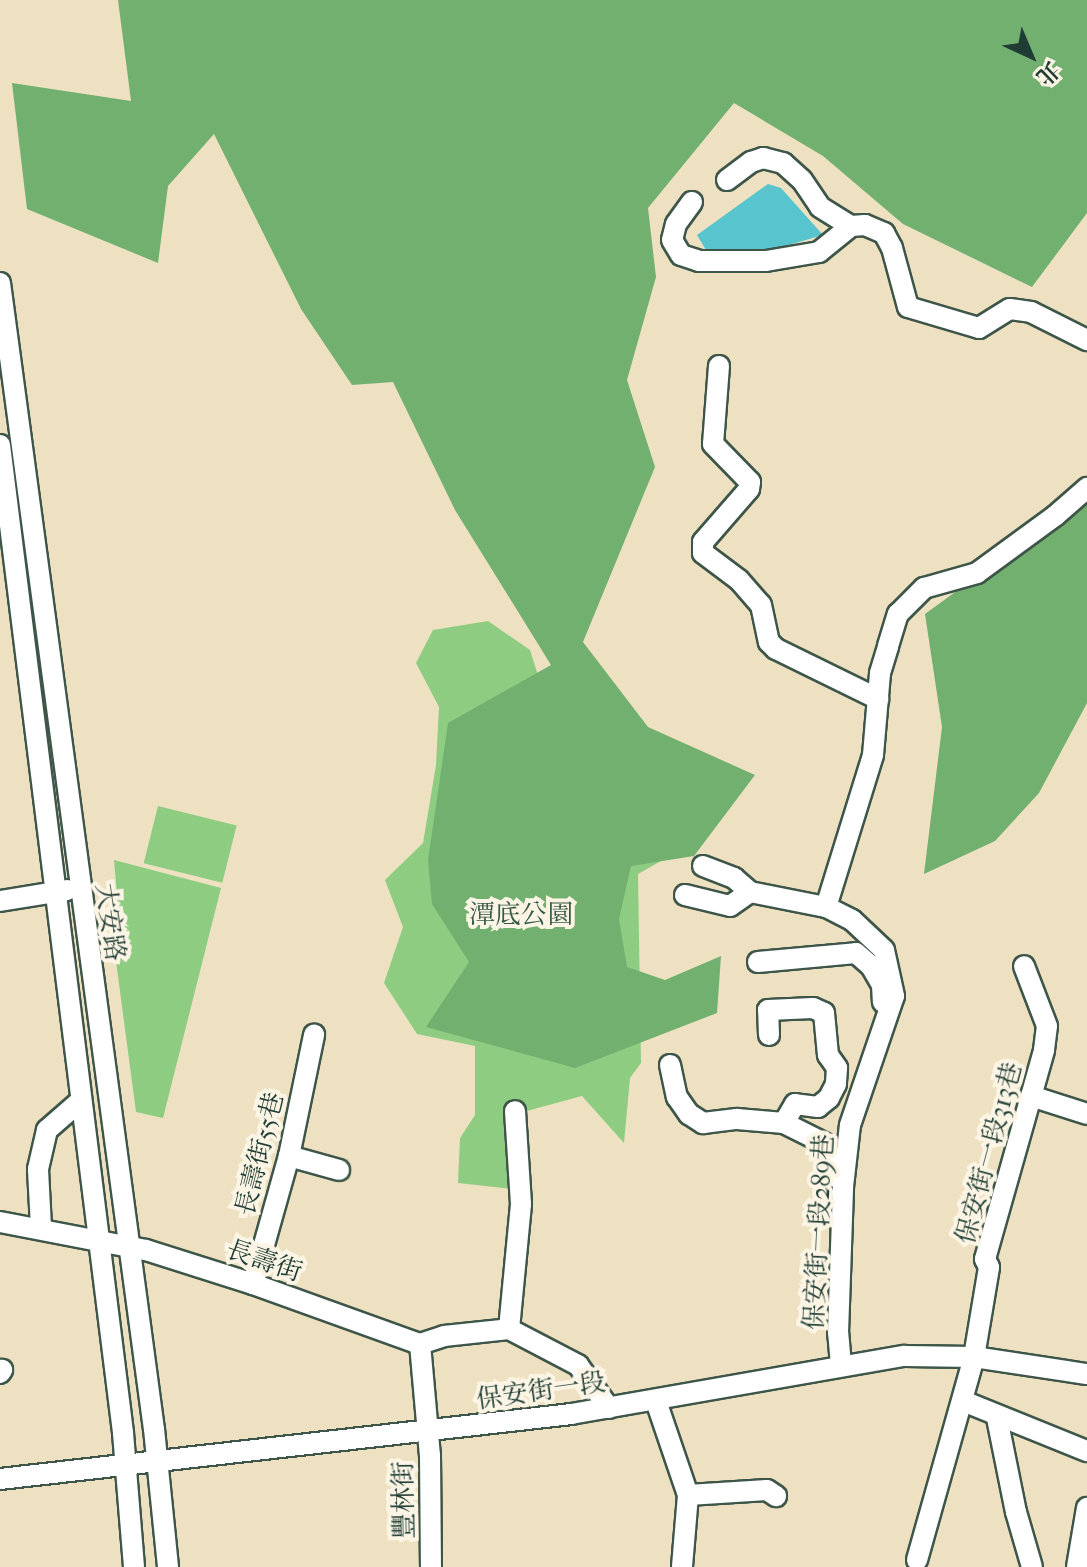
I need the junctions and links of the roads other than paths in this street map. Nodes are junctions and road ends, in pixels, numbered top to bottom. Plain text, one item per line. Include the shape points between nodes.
1 (727, 180) dead end
2 (692, 202) dead end
3 (851, 226) junction
4 (0, 283) edge
5 (1087, 340) edge
6 (719, 366) dead end
7 (0, 445) edge
8 (1087, 488) edge
9 (878, 699) junction
10 (703, 866) dead end
11 (79, 887) junction
12 (750, 892) junction
13 (57, 893) junction
14 (685, 895) dead end
15 (0, 901) edge
16 (826, 907) junction
17 (758, 962) dead end
18 (1024, 966) dead end
19 (888, 1020) junction
20 (314, 1035) dead end
21 (769, 1035) dead end
22 (670, 1065) dead end
23 (1031, 1096) junction
24 (79, 1102) junction
25 (515, 1111) dead end
26 (1087, 1114) edge
27 (784, 1123) junction
28 (289, 1156) junction
29 (339, 1170) dead end
30 (843, 1187) junction
31 (0, 1222) edge
32 (41, 1227) junction
33 (97, 1238) junction
34 (129, 1246) junction
35 (253, 1284) junction
36 (509, 1329) junction
37 (420, 1344) junction
38 (974, 1357) junction
39 (841, 1365) junction
40 (1087, 1374) edge
41 (656, 1401) junction
42 (963, 1401) junction
43 (609, 1408) junction
44 (997, 1418) junction
45 (428, 1433) junction
46 (1087, 1451) edge
47 (157, 1459) junction
48 (126, 1463) junction
49 (0, 1479) edge
50 (688, 1495) junction
51 (776, 1496) dead end
52 (1087, 1508) edge
53 (917, 1560) dead end
54 (134, 1567) edge
55 (168, 1567) edge
56 (431, 1567) edge
57 (682, 1567) edge
58 (1032, 1567) edge
59 (1077, 1567) edge

1 - 3 street via 763,158 783,163 820,207
2 - 3 street via 672,240 681,255 699,261 766,261 819,252
3 - 5 street via 884,233 908,307 979,328 1010,309 1031,312
4 - 11 street, 大安路
6 - 9 street via 713,444 750,482 703,542 703,553 761,605 769,642 776,649
7 - 13 street, 大安路
8 - 9 street via 977,573 924,588 910,599 898,614
9 - 16 street via 873,755
10 - 12 street via 734,878
11 - 13 street
11 - 34 street, 大安路
12 - 14 street via 730,906
12 - 16 street, 保安街一段289巷
13 - 15 street
13 - 24 street, 大安路
16 - 19 street, 保安街一段289巷 via 852,920 884,950 894,996
17 - 19 street via 856,953 882,985
18 - 23 street, 保安街一段313巷 via 1047,1026
19 - 30 street, 保安街一段289巷 via 850,1125
20 - 28 street, 長壽街55巷
21 - 27 street via 768,1010 813,1008 824,1013 828,1055 837,1068 829,1098 818,1107 795,1104
22 - 27 street via 677,1097 703,1123
23 - 26 street
23 - 38 street, 保安街一段313巷 via 985,1259 989,1267
24 - 32 street via 47,1130 38,1169
24 - 33 street, 大安路
25 - 36 street via 521,1204
27 - 30 street via 824,1143
28 - 29 street
28 - 35 street, 長壽街55巷
30 - 39 street, 保安街一段289巷
31 - 32 street, 長壽街
32 - 33 street, 長壽街
33 - 34 street, 長壽街
33 - 48 street, 大安路
34 - 35 street, 長壽街
34 - 47 street, 大安路
35 - 37 street, 長壽街
36 - 37 street
36 - 43 street via 578,1365
37 - 45 street
38 - 39 street, 保安街一段 via 905,1356
38 - 40 street, 保安街一段
38 - 42 street, 保安街一段313巷
39 - 41 street, 保安街一段
41 - 43 street, 保安街一段
41 - 50 street
42 - 44 street
42 - 53 street, 保安街一段313巷
43 - 45 street, 保安街一段
44 - 46 street
44 - 58 street
45 - 47 street, 保安街一段
45 - 56 street, 豐林街
47 - 48 street, 保安街一段
47 - 55 street, 大安路
48 - 49 street, 保安街一段
48 - 54 street, 大安路
50 - 51 street via 767,1490
50 - 57 street
52 - 59 street

